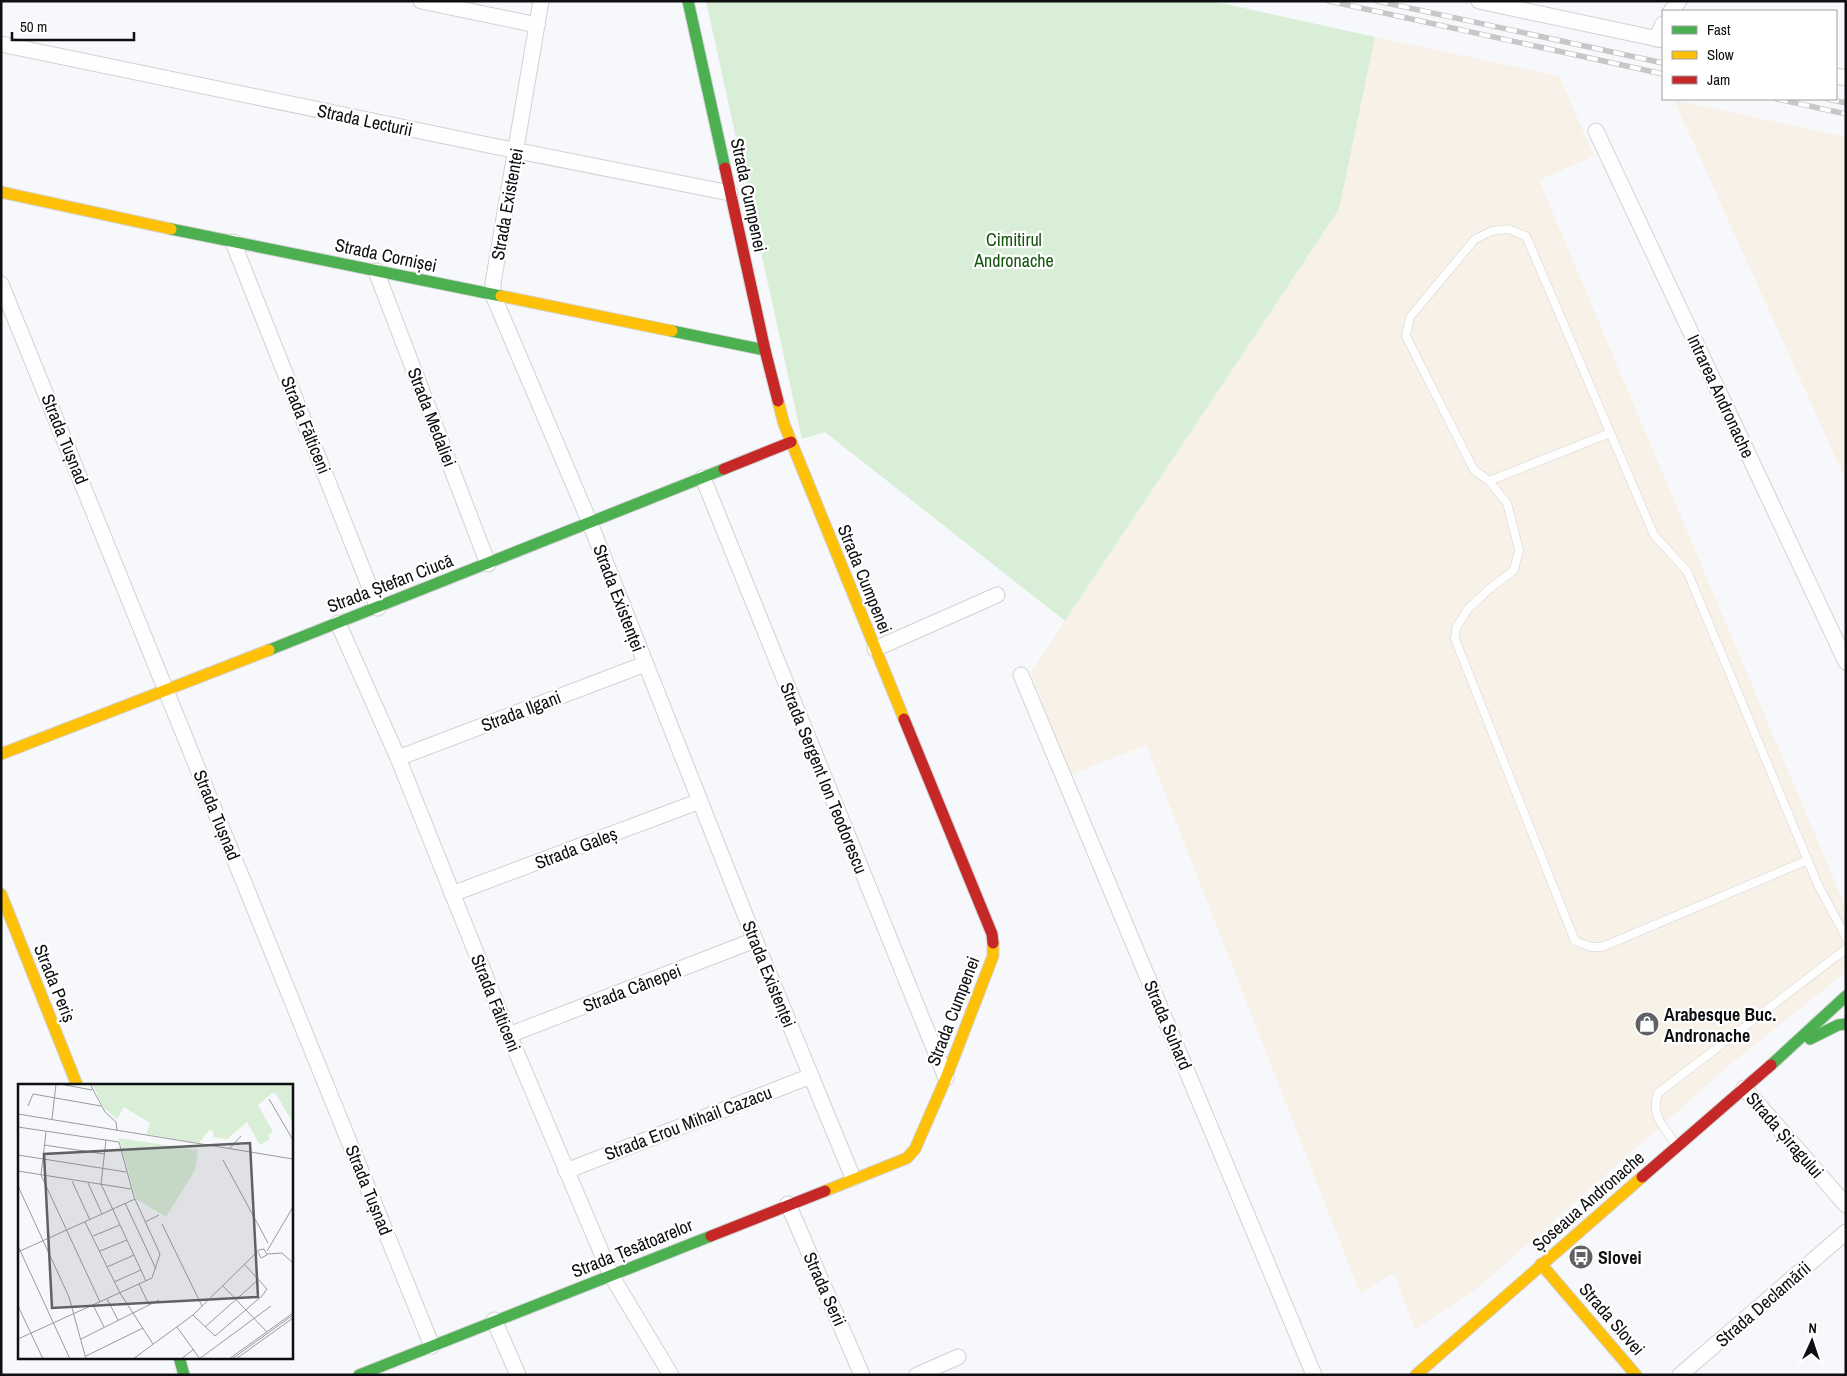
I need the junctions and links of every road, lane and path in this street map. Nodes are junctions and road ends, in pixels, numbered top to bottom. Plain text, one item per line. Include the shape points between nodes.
1 (421, 1) edge
2 (541, 1) edge
3 (688, 1) edge
4 (1479, 1) edge
5 (537, 25) junction
6 (1660, 39) edge
7 (1, 44) edge
8 (1596, 131) dead end
9 (516, 151) junction
10 (1, 192) edge
11 (730, 193) junction
12 (233, 242) junction
13 (376, 271) junction
14 (1, 284) edge
15 (493, 295) junction
16 (765, 350) junction
17 (1610, 433) junction
18 (791, 442) junction
19 (703, 478) junction
20 (1489, 481) junction
21 (590, 523) junction
22 (488, 564) junction
23 (997, 595) dead end
24 (378, 608) junction
25 (338, 623) junction
26 (875, 649) junction
27 (1846, 662) edge
28 (644, 664) junction
29 (1021, 675) dead end
30 (167, 691) junction
31 (1, 754) edge
32 (398, 758) junction
33 (700, 801) junction
34 (1808, 860) junction
35 (1, 894) edge
36 (452, 894) junction
37 (1846, 937) edge
38 (755, 940) junction
39 (1846, 949) edge
40 (1846, 996) edge
41 (1846, 1024) edge
42 (509, 1035) junction
43 (1783, 1054) junction
44 (811, 1076) junction
45 (946, 1078) junction
46 (77, 1084) edge
47 (1744, 1088) junction
48 (1677, 1146) junction
49 (915, 1149) joint
50 (566, 1171) junction
51 (852, 1178) junction
52 (788, 1204) junction
53 (1846, 1205) edge
54 (1846, 1232) edge
55 (1541, 1264) junction
56 (611, 1276) junction
57 (494, 1320) junction
58 (432, 1346) junction
59 (958, 1357) dead end
60 (179, 1358) edge
61 (362, 1374) edge
62 (184, 1375) edge
63 (518, 1375) edge
64 (671, 1375) edge
65 (862, 1375) edge
66 (917, 1375) edge
67 (1314, 1375) edge
68 (1416, 1375) edge
69 (1636, 1375) edge
70 (1680, 1375) edge

1 - 5 street
2 - 5 street, Strada Existenței
3 - 11 street, Strada Cumpenei
4 - 6 street
5 - 9 street, Strada Existenței
7 - 9 street, Strada Lecturii
8 - 27 street, Intrarea Andronache
9 - 11 street, Strada Lecturii
9 - 15 street, Strada Existenței
10 - 12 street, Strada Cornișei
11 - 16 street, Strada Cumpenei
12 - 13 street, Strada Cornișei
12 - 24 street, Strada Fălticeni
13 - 15 street, Strada Cornișei
13 - 22 street, Strada Medaliei
14 - 30 street, Strada Tușnad
15 - 16 street, Strada Cornișei
15 - 21 street, Strada Existenței
16 - 18 street, Strada Cumpenei
17 - 20 lane
17 - 20 lane via 1526,236 1508,229 1492,231 1476,239 1410,317 1406,336 1474,470
17 - 34 lane via 1654,535 1687,571
18 - 19 street, Strada Ștefan Ciucă
18 - 26 street, Strada Cumpenei
19 - 21 street, Strada Ștefan Ciucă
19 - 45 street, Strada Sergent Ion Teodorescu
20 - 34 lane via 1506,503 1519,550 1514,570 1467,610 1456,628 1455,639 1575,941 1602,948
21 - 22 street, Strada Ștefan Ciucă
21 - 28 street, Strada Existenței
22 - 24 street, Strada Ștefan Ciucă
23 - 26 street
24 - 25 street, Strada Ștefan Ciucă
25 - 30 street, Strada Ștefan Ciucă
25 - 32 street, Strada Fălticeni
26 - 45 street, Strada Cumpenei via 992,934 991,963
28 - 32 street, Strada Ilgani
28 - 33 street, Strada Existenței
29 - 67 street, Strada Suhard
30 - 31 street, Strada Ștefan Ciucă
30 - 58 street, Strada Tușnad
32 - 36 street, Strada Fălticeni
33 - 36 street, Strada Galeș
33 - 38 street, Strada Existenței
34 - 37 lane
35 - 46 street, Strada Periș
36 - 42 street, Strada Fălticeni
38 - 42 street, Strada Cânepei
38 - 44 street, Strada Existenței
39 - 48 lane via 1658,1093 1655,1112
40 - 43 street, Șoseaua Andronache
41 - 43 street, Șoseaua Andronache via 1828,1029
42 - 50 street, Strada Fălticeni
43 - 47 street, Șoseaua Andronache
44 - 50 street, Strada Erou Mihail Cazacu
44 - 51 street, Strada Existenței
45 - 49 street, Strada Cumpenei
47 - 48 street, Șoseaua Andronache
47 - 53 street, Strada Șiragului
48 - 55 street, Șoseaua Andronache
49 - 51 street, Strada Țesătoarelor via 907,1158
50 - 56 street, Strada Fălticeni
51 - 52 street, Strada Țesătoarelor
52 - 56 street, Strada Țesătoarelor
52 - 65 street, Strada Serii
54 - 70 street, Strada Declamării
55 - 68 street, Șoseaua Andronache
55 - 69 street, Strada Slovei
56 - 57 street, Strada Țesătoarelor
56 - 64 street, Strada Fălticeni
57 - 58 street, Strada Țesătoarelor
57 - 63 street
58 - 61 street, Strada Țesătoarelor
59 - 66 street
60 - 62 street

